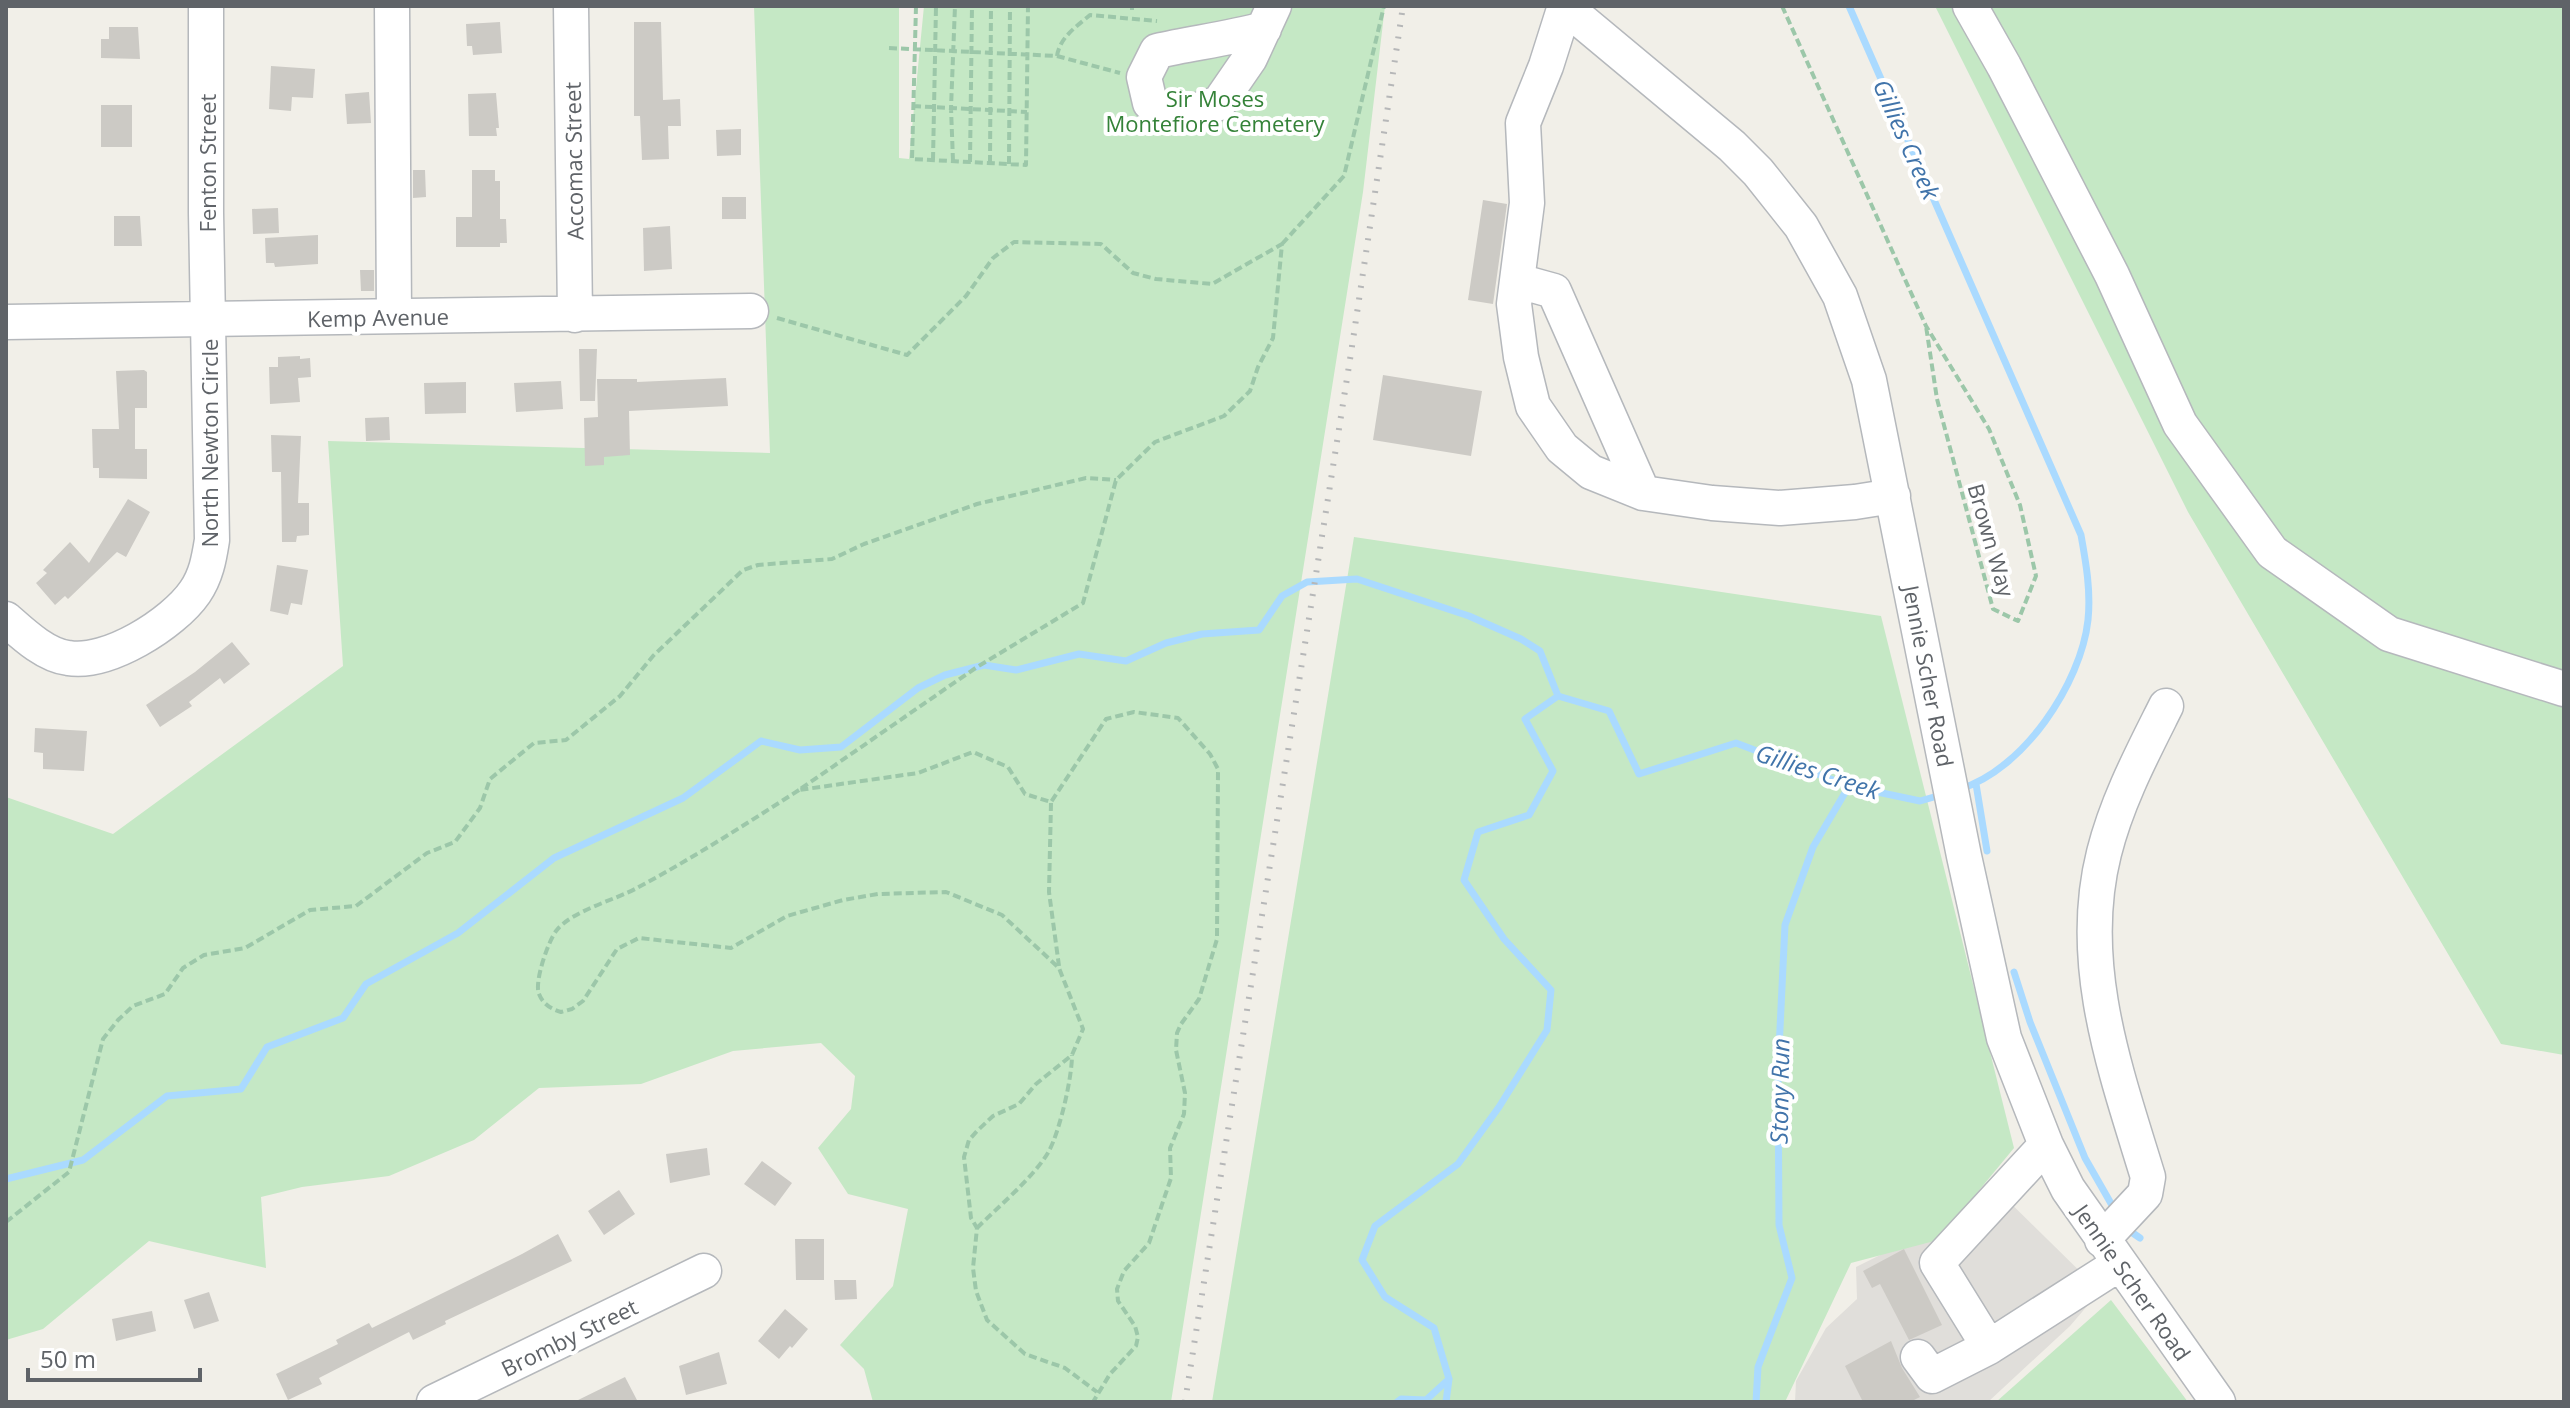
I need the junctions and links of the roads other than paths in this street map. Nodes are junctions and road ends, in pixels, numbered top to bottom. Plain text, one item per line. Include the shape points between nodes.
1 (206, 6) edge
2 (392, 6) edge
3 (571, 6) edge
4 (1565, 6) edge
5 (1970, 6) edge
6 (1269, 18) edge
7 (1518, 281) junction
8 (751, 311) road end
9 (575, 315) junction
10 (394, 316) junction
11 (208, 319) junction
12 (6, 322) edge
13 (1643, 493) junction
14 (1893, 496) junction
15 (6, 619) edge
16 (2564, 689) edge
17 (2166, 706) dead end
18 (2046, 1145) junction
19 (2110, 1252) junction
20 (704, 1271) dead end
21 (1989, 1347) junction
22 (1918, 1357) dead end
23 (434, 1402) edge
24 (2218, 1402) edge

1 - 11 street, Fenton Street
2 - 10 street
3 - 9 street, Accomac Street
4 - 7 street via 1523,123 1527,203
4 - 14 street, Jennie Scher Road via 1732,146 1801,226 1854,331
5 - 16 street via 2112,275 2180,424 2272,552 2389,634
6 - 6 street via 1219,103 1177,117 1150,103 1144,77 1157,51 1227,40
7 - 13 street via 1554,291
7 - 13 street via 1514,304 1533,406 1562,448 1591,472
8 - 9 street, Kemp Avenue
9 - 10 street, Kemp Avenue
10 - 11 street, Kemp Avenue
11 - 12 street, Kemp Avenue
11 - 15 street, North Newton Circle via 212,540 208,568 187,602 125,646 83,660 54,654
13 - 14 street via 1780,508
14 - 18 street, Jennie Scher Road via 2004,1038
17 - 19 street via 2126,787 2104,853 2094,911 2098,992 2148,1177 2145,1194
18 - 19 street, Jennie Scher Road
18 - 21 street via 1937,1263
19 - 21 street
19 - 24 street, Jennie Scher Road
20 - 23 street, Bromby Street
21 - 22 street via 1932,1376

